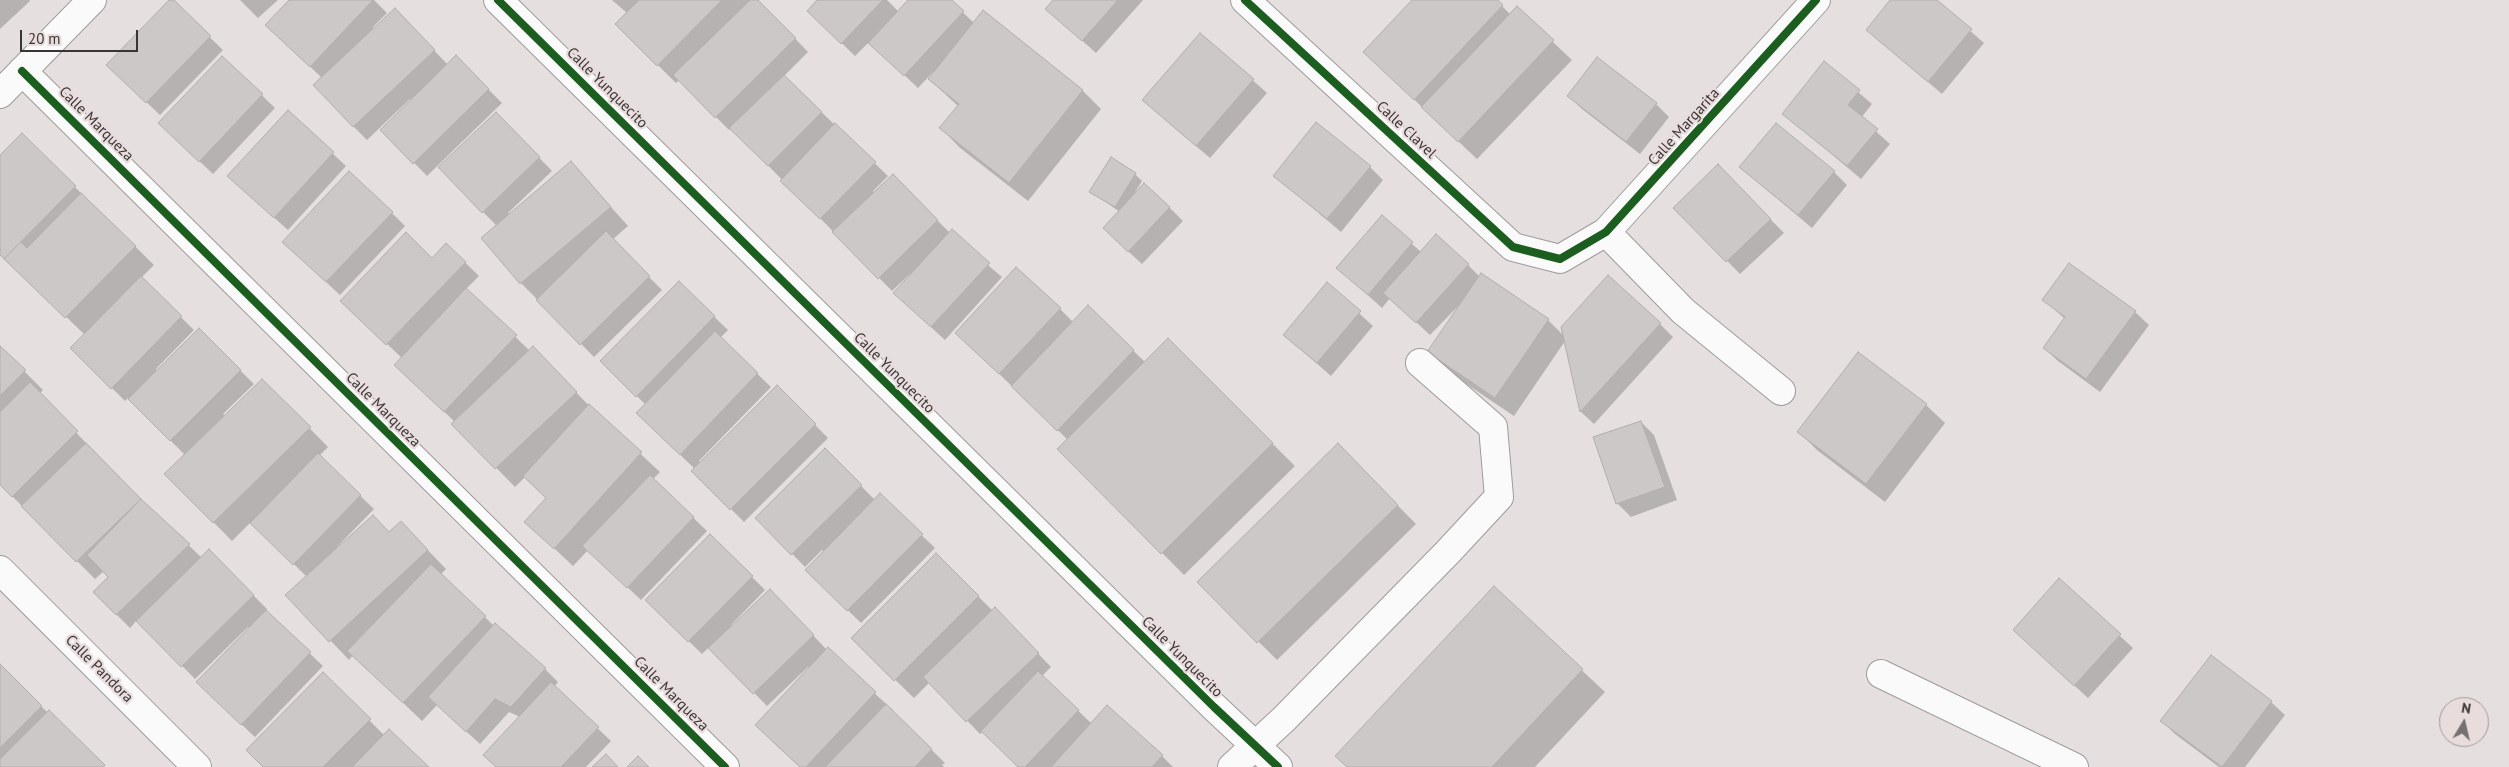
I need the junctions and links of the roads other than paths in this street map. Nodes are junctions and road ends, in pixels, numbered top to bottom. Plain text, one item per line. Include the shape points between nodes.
1 (92, 0) edge
2 (498, 0) edge
3 (1245, 0) edge
4 (1816, 0) edge
5 (22, 71) junction
6 (0, 94) edge
7 (1606, 232) junction
8 (1560, 259) joint
9 (1420, 363) dead end
10 (1781, 391) dead end
11 (0, 570) edge
12 (1881, 674) dead end
13 (1269, 758) edge
14 (197, 767) edge
15 (725, 767) edge
16 (1232, 767) edge
17 (2074, 767) edge

1 - 5 street
2 - 13 street, Calle Yunquecito
3 - 8 street, Calle Clavel via 1512,247
4 - 7 street, Calle Margarita
5 - 6 street
5 - 15 street, Calle Marqueza
7 - 8 street, Calle Margarita
7 - 10 street via 1683,312
9 - 13 street via 1494,427 1499,497 1284,719
11 - 14 street, Calle Pandora
12 - 17 street
13 - 16 street

